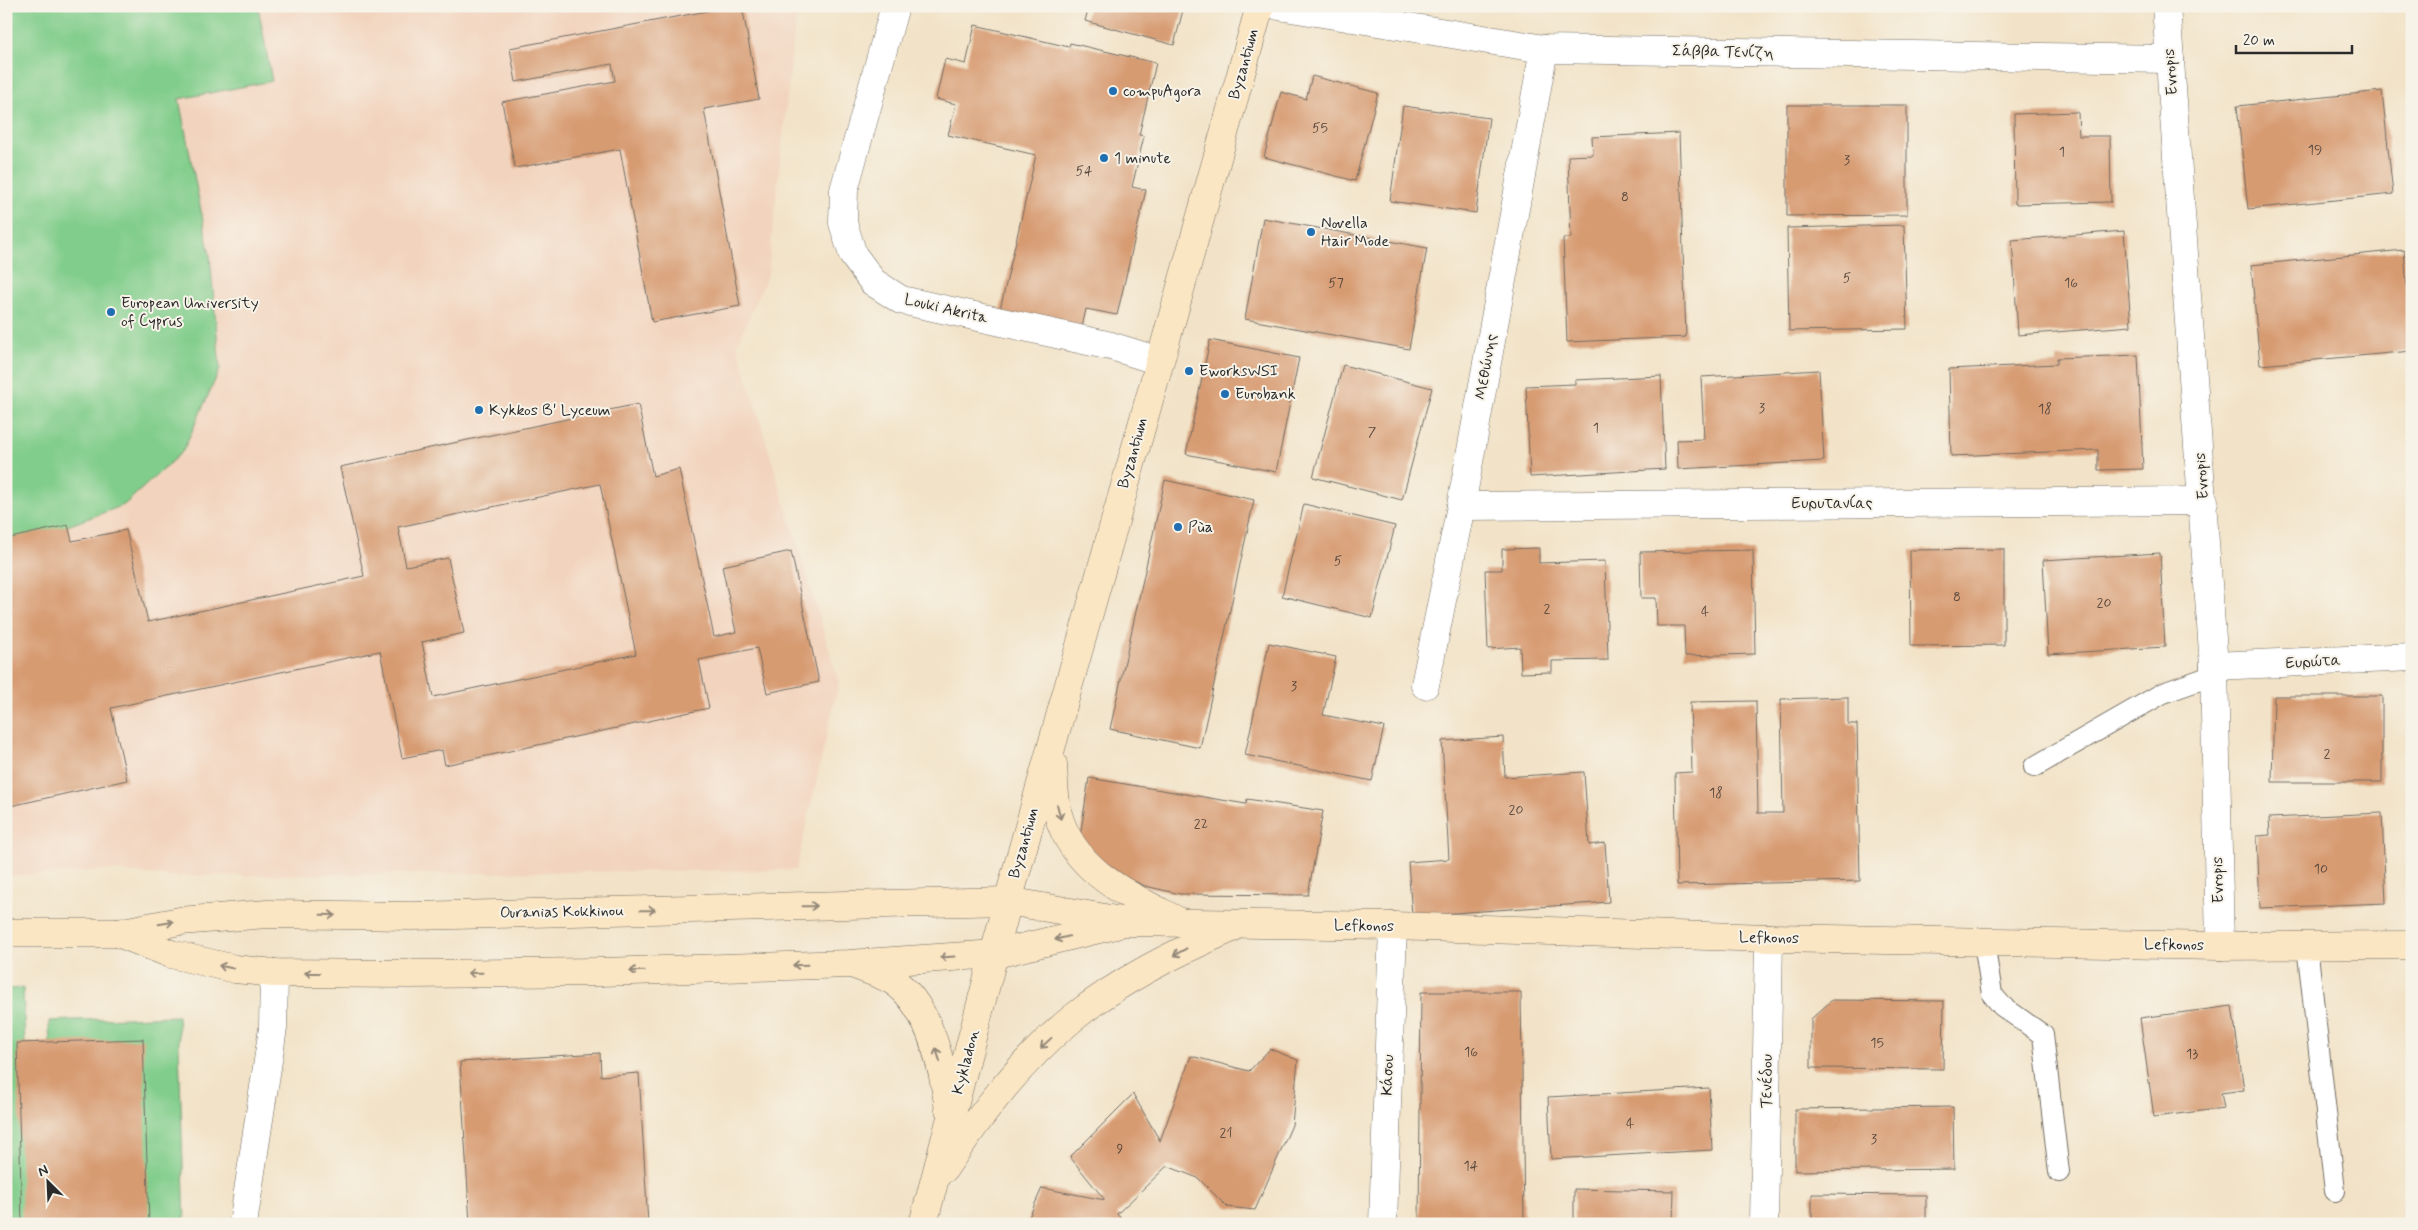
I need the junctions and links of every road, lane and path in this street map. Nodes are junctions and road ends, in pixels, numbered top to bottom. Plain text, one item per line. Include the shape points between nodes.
1 (895, 6) edge
2 (1260, 6) edge
3 (1279, 6) edge
4 (2166, 6) edge
5 (1544, 49) junction
6 (2170, 59) junction
7 (1159, 361) junction
8 (2204, 501) junction
9 (1461, 506) junction
10 (2412, 657) edge
11 (2214, 671) junction
12 (1425, 685) dead end
13 (1051, 746) junction
14 (2034, 767) dead end
15 (1008, 901) junction
16 (1127, 922) junction
17 (1181, 923) junction
18 (1240, 924) junction
19 (1393, 926) junction
20 (6, 933) edge
21 (118, 933) junction
22 (1769, 938) junction
23 (1984, 942) junction
24 (2220, 946) junction
25 (2307, 946) junction
26 (2412, 946) edge
27 (996, 954) junction
28 (848, 964) junction
29 (274, 973) junction
30 (950, 1120) junction
31 (2059, 1172) dead end
32 (932, 1188) junction
33 (2335, 1191) dead end
34 (243, 1224) edge
35 (922, 1224) edge
36 (1383, 1224) edge
37 (1764, 1224) edge

1 - 7 street, Louki Akrita via 844,190 843,224 858,262 873,282 901,300 1111,346
2 - 7 main road, Byzantium
3 - 5 street, Σάββα Τενίζη
4 - 6 street, Evropis
5 - 6 street, Σάββα Τενίζη
5 - 9 street, Μεθώνης
6 - 8 street, Evropis
7 - 13 main road, Byzantium
8 - 9 street, Ευρυτανίας
8 - 11 street, Evropis
9 - 12 street, Μεθώνης
10 - 11 street, Ευρώτα
11 - 14 lane via 2163,693
11 - 24 street, Evropis
13 - 15 main road, Byzantium
13 -> 17 main road via 1058,813 1075,851 1105,880
15 - 16 main road, Lefkonos
21 -> 15 main road, Ouranias Kokkinou via 189,920 267,914 412,916
15 - 27 main road, Kykladon
16 - 17 main road, Lefkonos
16 -> 27 main road, Lefkonos
17 - 18 main road, Lefkonos
18 - 19 main road, Lefkonos
18 -> 32 main road via 1150,968 1069,1021 1032,1056 990,1105
19 - 22 main road, Lefkonos
19 - 36 street, Κάσου
20 - 21 main road, Ouranias Kokkinou
29 -> 21 main road, Ouranias Kokkinou via 198,962
22 - 23 main road, Lefkonos
22 - 37 street, Τενέδου
23 - 24 main road, Lefkonos
23 - 31 lane via 1992,994 2002,1006 2043,1035
24 - 25 main road, Lefkonos
25 - 26 main road, Lefkonos
25 - 33 lane
27 -> 28 main road, Ouranias Kokkinou
27 - 30 main road, Kykladon
28 -> 29 main road, Ouranias Kokkinou via 602,972
30 -> 28 main road via 939,1059 915,1005 896,983
29 - 34 street via 273,1028
30 - 32 main road, Kykladon
32 - 35 main road, Kykladon

